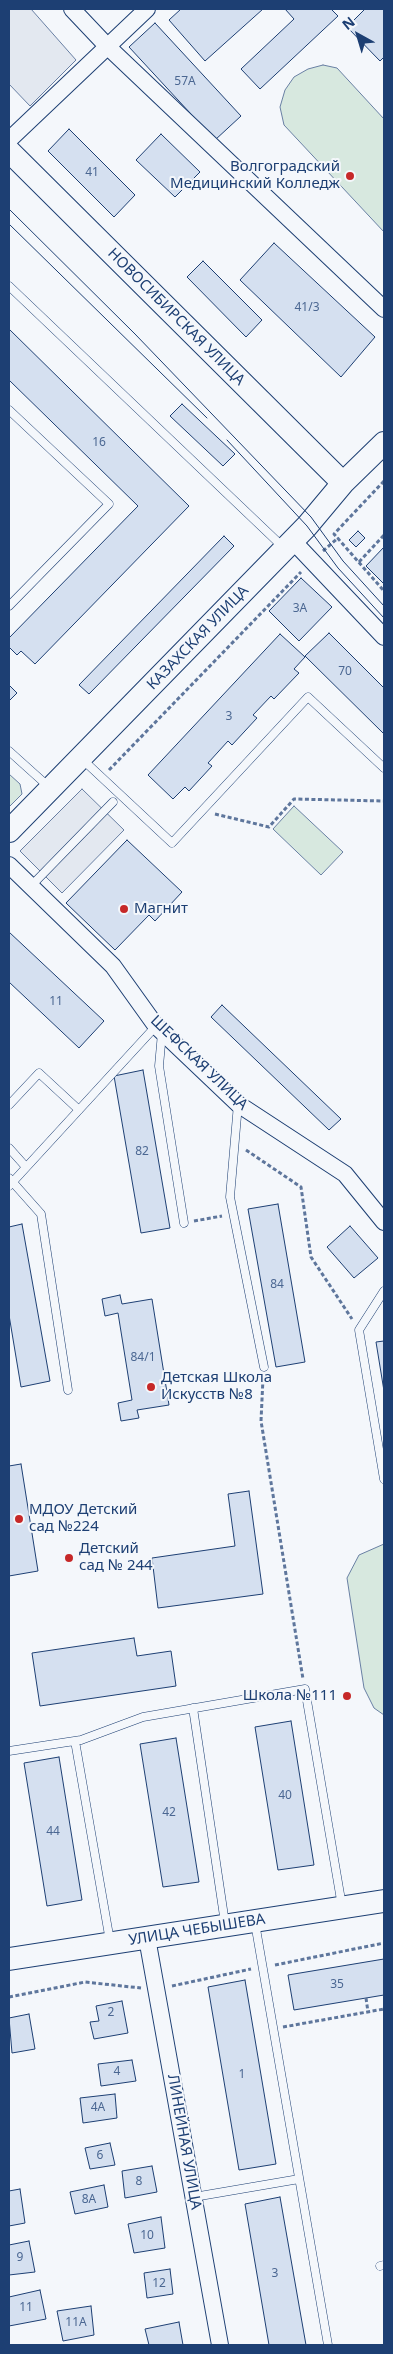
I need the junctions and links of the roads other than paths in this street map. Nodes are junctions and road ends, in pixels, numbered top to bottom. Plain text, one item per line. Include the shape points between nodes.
1 (72, 9) edge
2 (147, 9) edge
3 (107, 46) junction
4 (9, 140) edge
5 (9, 151) edge
6 (9, 286) edge
7 (384, 308) edge
8 (9, 410) edge
9 (384, 443) edge
10 (343, 483) junction
11 (289, 545) junction
12 (9, 606) edge
13 (384, 637) edge
14 (9, 751) edge
15 (80, 758) junction
16 (384, 768) edge
17 (50, 789) junction
18 (113, 802) dead end
19 (9, 831) edge
20 (9, 865) edge
21 (32, 886) junction
22 (159, 1029) junction
23 (238, 1104) junction
24 (9, 1105) edge
25 (79, 1110) junction
26 (9, 1148) edge
27 (26, 1166) junction
28 (10, 1182) edge
29 (384, 1222) edge
30 (184, 1223) road end
31 (384, 1290) edge
32 (264, 1367) road end
33 (68, 1390) dead end
34 (384, 1479) edge
35 (193, 1708) junction
36 (75, 1741) junction
37 (9, 1750) edge
38 (384, 1901) edge
39 (342, 1908) junction
40 (254, 1922) junction
41 (226, 1926) junction
42 (147, 1938) junction
43 (110, 1944) junction
44 (9, 1959) edge
45 (299, 2179) junction
46 (194, 2197) junction
47 (220, 2345) edge
48 (328, 2345) edge

1 - 3 street
2 - 3 street
3 - 4 street
3 - 7 street
5 - 10 street, НОВОСИБИРСКАЯ УЛИЦА
6 - 11 lane
8 - 12 lane via 109,504
9 - 10 street, КАЗАХСКАЯ УЛИЦА
10 - 11 street, КАЗАХСКАЯ УЛИЦА
11 - 13 street
11 - 15 street, КАЗАХСКАЯ УЛИЦА
14 - 17 lane
15 - 16 lane via 172,843 308,697
15 - 17 street, КАЗАХСКАЯ УЛИЦА
17 - 19 street, КАЗАХСКАЯ УЛИЦА
18 - 21 lane
20 - 21 street, ШЕФСКАЯ УЛИЦА
21 - 22 street, ШЕФСКАЯ УЛИЦА via 113,966
22 - 23 street, ШЕФСКАЯ УЛИЦА
22 - 25 lane
22 - 30 lane via 160,1066
23 - 29 street, ШЕФСКАЯ УЛИЦА via 345,1174
23 - 32 lane via 230,1197
24 - 25 lane via 39,1073
25 - 27 lane
26 - 27 lane
27 - 28 lane
28 - 33 lane via 41,1214
31 - 34 lane via 359,1330
35 - 36 lane via 143,1717
35 - 39 lane via 305,1689
35 - 41 lane
36 - 37 lane
36 - 43 lane
38 - 39 street, УЛИЦА ЧЕБЫШЕВА
39 - 40 street, УЛИЦА ЧЕБЫШЕВА
40 - 41 street, УЛИЦА ЧЕБЫШЕВА
40 - 45 lane
41 - 42 street, УЛИЦА ЧЕБЫШЕВА
42 - 43 street, УЛИЦА ЧЕБЫШЕВА
42 - 46 street, ЛИНЕЙНАЯ УЛИЦА
43 - 44 street, УЛИЦА ЧЕБЫШЕВА
45 - 46 lane
45 - 48 lane
46 - 47 street, ЛИНЕЙНАЯ УЛИЦА

